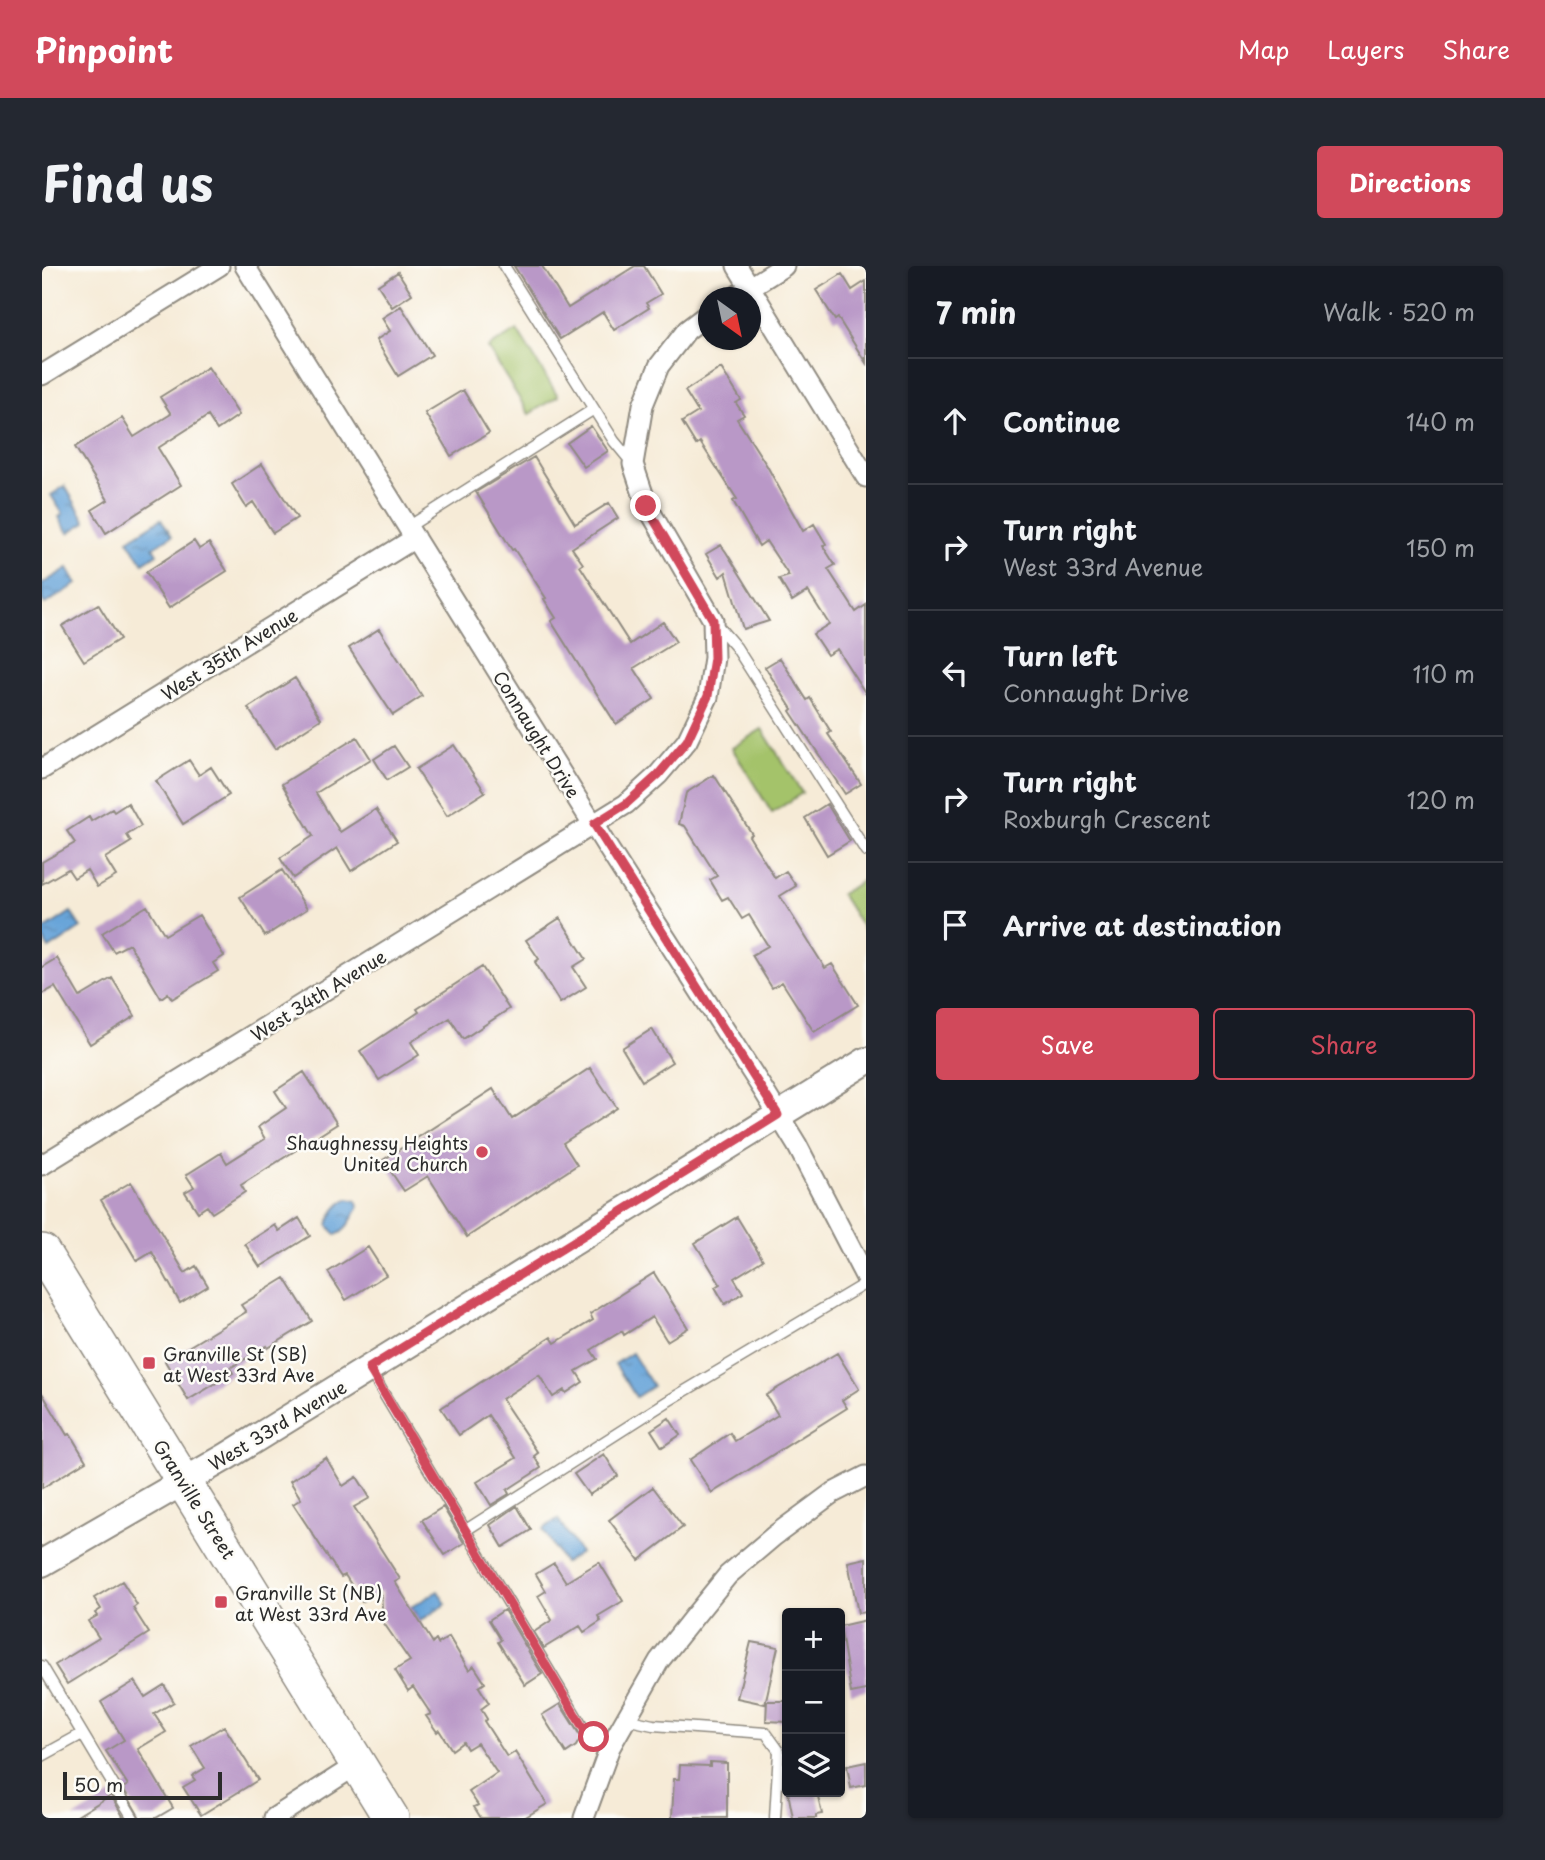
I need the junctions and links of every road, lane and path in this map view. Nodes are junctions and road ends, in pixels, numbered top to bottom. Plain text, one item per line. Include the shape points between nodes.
1 (219, 266) edge
2 (504, 266) edge
3 (737, 266) edge
4 (784, 266) edge
5 (251, 268) edge
6 (741, 287) edge
7 (750, 287) edge
8 (761, 320) edge
9 (698, 322) edge
10 (42, 375) edge
11 (594, 410) junction
12 (633, 464) junction
13 (866, 477) edge
14 (412, 533) junction
15 (713, 620) junction
16 (42, 769) edge
17 (594, 824) junction
18 (866, 851) edge
19 (866, 1061) edge
20 (778, 1115) junction
21 (42, 1165) edge
22 (42, 1252) edge
23 (866, 1278) edge
24 (866, 1283) edge
25 (369, 1368) junction
26 (866, 1476) edge
27 (184, 1481) junction
28 (466, 1530) junction
29 (42, 1563) edge
30 (42, 1666) edge
31 (625, 1719) junction
32 (82, 1734) junction
33 (610, 1747) junction
34 (42, 1756) edge
35 (358, 1764) junction
36 (133, 1818) edge
37 (274, 1818) edge
38 (391, 1818) edge
39 (584, 1818) edge
40 (775, 1818) edge

1 - 10 street
2 - 11 lane
3 - 6 street
4 - 7 street
5 - 14 street, Connaught Drive
8 - 13 street
9 - 12 street via 659,366 643,405
11 - 12 lane
11 - 14 lane
12 - 15 street via 646,506
14 - 16 street, West 35th Avenue
14 - 17 street, Connaught Drive
15 - 17 street, West 34th Avenue via 708,696 687,741 650,783
15 - 18 lane via 736,647
17 - 20 street, Connaught Drive
17 - 21 street, West 34th Avenue
19 - 20 street, West 33rd Avenue
20 - 23 street, Connaught Drive
20 - 25 street, West 33rd Avenue
22 - 27 highway, Granville Street
24 - 28 lane via 668,1401
25 - 27 street, West 33rd Avenue
25 - 28 lane
26 - 31 street via 831,1494 728,1575 659,1661
27 - 29 street, West 33rd Avenue
27 - 35 highway, Granville Street
28 - 33 lane via 585,1731
30 - 32 lane
31 - 33 street
31 - 40 lane via 766,1733 779,1751
32 - 34 lane
32 - 36 lane
33 - 39 street
35 - 37 street
35 - 38 highway, Granville Street

